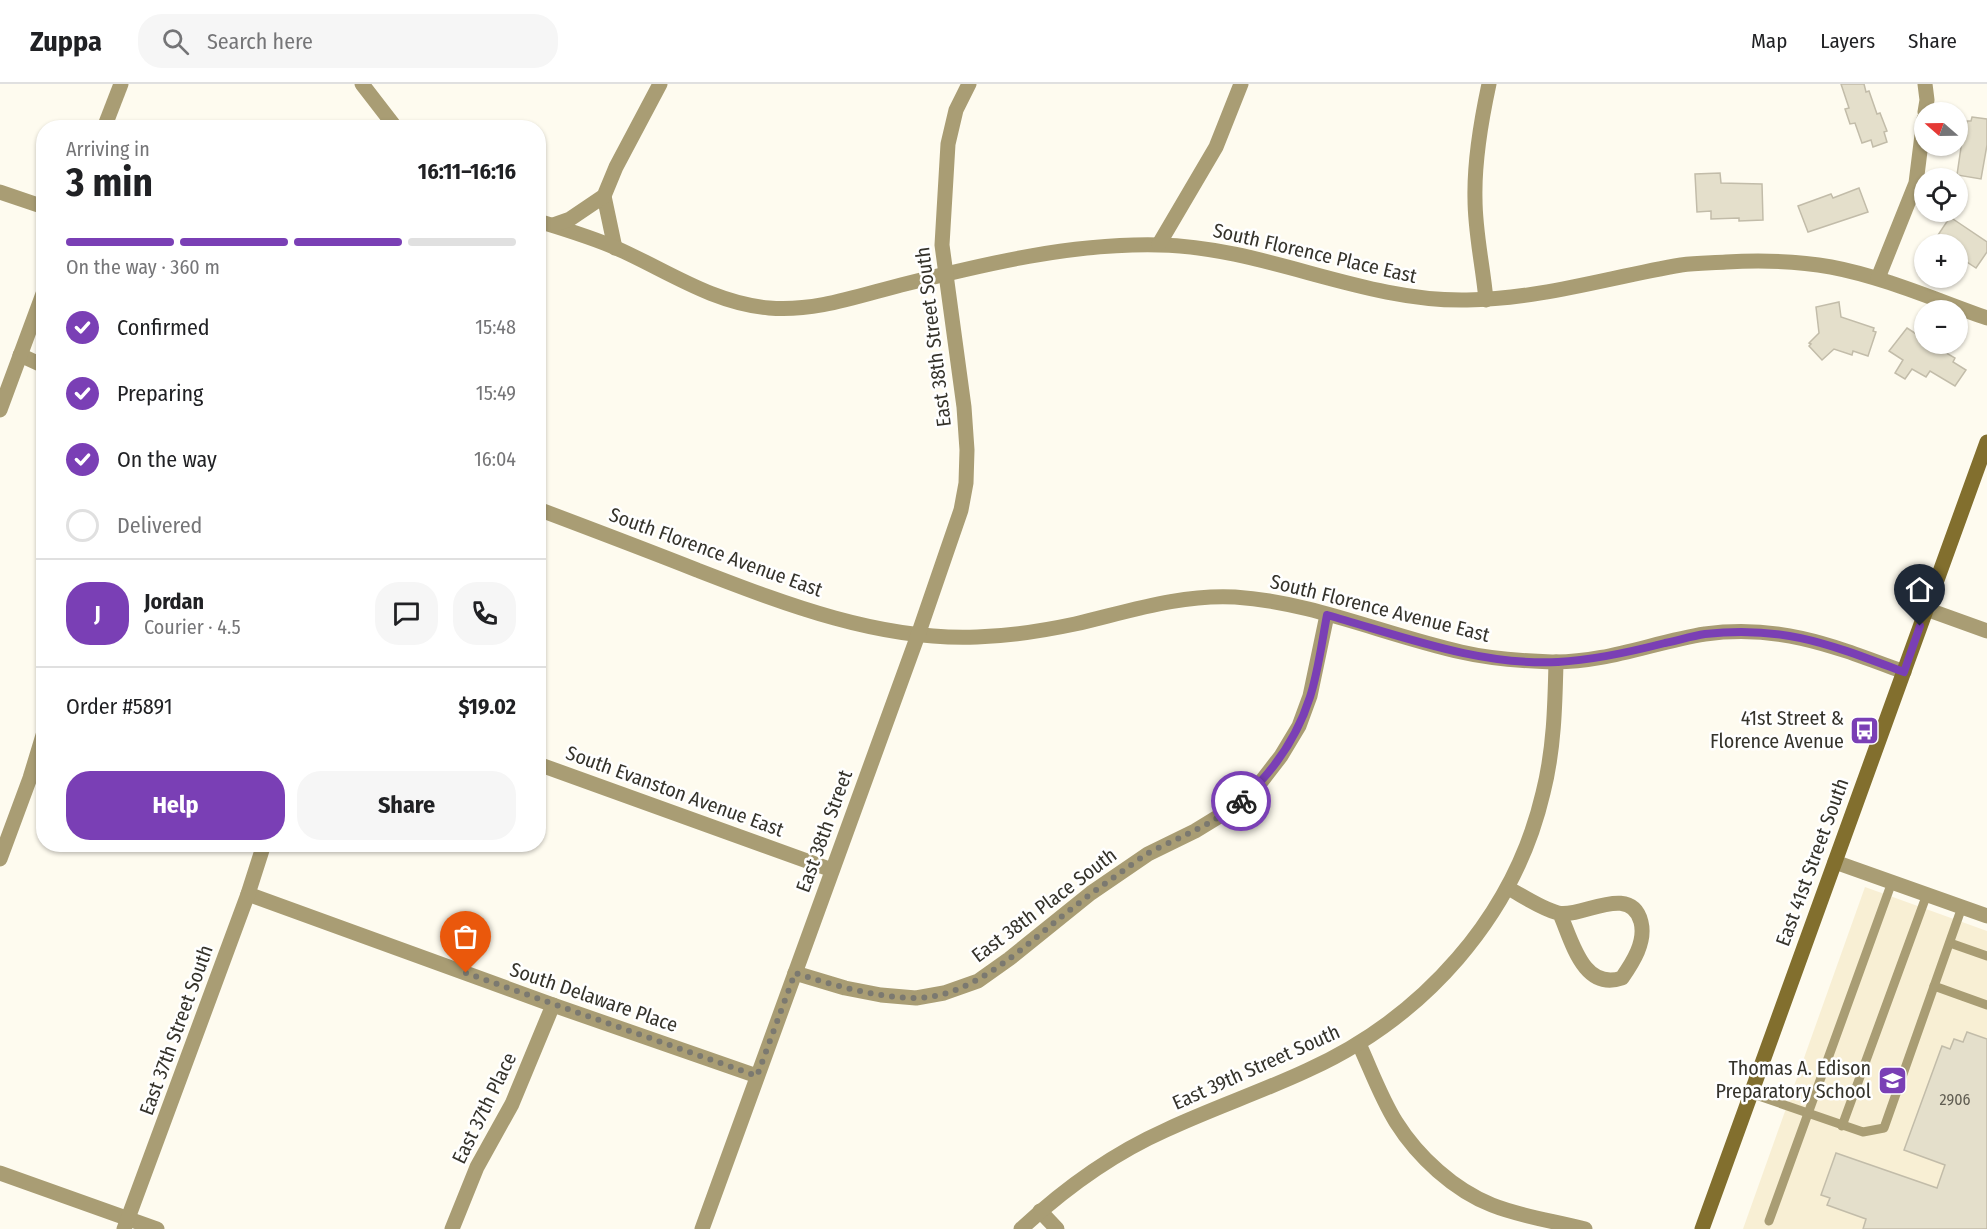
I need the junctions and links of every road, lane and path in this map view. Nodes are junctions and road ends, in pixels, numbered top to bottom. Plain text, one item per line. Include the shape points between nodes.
1 (121, 84) edge
2 (362, 84) edge
3 (660, 84) edge
4 (969, 84) edge
5 (1241, 84) edge
6 (1489, 84) edge
7 (1925, 84) edge
8 (1927, 102) edge
9 (107, 120) edge
10 (390, 120) edge
11 (1919, 156) edge
12 (0, 192) edge
13 (604, 196) junction
14 (36, 204) edge
15 (546, 223) edge
16 (546, 223) edge
17 (1159, 244) junction
18 (615, 248) junction
19 (946, 275) junction
20 (1878, 278) junction
21 (1486, 300) junction
22 (36, 312) edge
23 (1987, 318) edge
24 (20, 355) junction
25 (36, 362) edge
26 (0, 410) edge
27 (1987, 442) edge
28 (967, 444) joint
29 (546, 512) edge
30 (1926, 609) junction
31 (1327, 615) junction
32 (1987, 631) edge
33 (918, 634) junction
34 (1556, 662) junction
35 (1904, 672) junction
36 (36, 758) edge
37 (546, 767) edge
38 (261, 852) edge
39 (0, 859) edge
40 (1835, 862) junction
41 (832, 870) junction
42 (1892, 882) junction
43 (1508, 888) junction
44 (248, 894) junction
45 (1927, 894) junction
46 (1962, 907) junction
47 (1560, 914) junction
48 (1987, 916) edge
49 (1950, 943) junction
50 (1987, 956) edge
51 (795, 973) junction
52 (1934, 986) junction
53 (553, 1005) junction
54 (1987, 1005) edge
55 (1359, 1044) junction
56 (757, 1076) junction
57 (1750, 1094) junction
58 (1809, 1114) junction
59 (1842, 1126) junction
60 (0, 1173) edge
61 (1040, 1211) junction
62 (1769, 1221) dead end
63 (126, 1224) edge
64 (158, 1229) edge
65 (452, 1229) edge
66 (702, 1229) edge
67 (1020, 1229) edge
68 (1057, 1229) edge
69 (1585, 1229) edge
70 (1702, 1229) edge

1 - 9 street
2 - 10 street
3 - 13 street
4 - 19 street, East 38th Street South via 956,110 948,144 942,245
5 - 17 street via 1216,147
6 - 21 street via 1475,197
7 - 8 street
11 - 20 street via 1916,183
12 - 14 street
13 - 15 street via 570,219
13 - 18 street
16 - 18 street, South Florence Place East
17 - 19 street, South Florence Place East via 1050,252
17 - 21 street, South Florence Place East via 1253,257 1372,289 1423,298
18 - 19 street, South Florence Place East via 700,290 769,308 838,302
19 - 28 street, East 38th Street South
20 - 21 street, South Florence Place East via 1797,263 1685,264 1555,292
20 - 23 street, South Florence Place East
22 - 24 street
24 - 25 street
24 - 26 street
27 - 30 main road, East 41st Street South
28 - 33 street, East 38th Street via 961,510
29 - 33 street, South Florence Avenue East via 778,601 870,626
30 - 32 street
30 - 35 main road, East 41st Street South
31 - 33 street, South Florence Avenue East via 1273,601 1199,598 1021,635 972,638
31 - 34 street, South Florence Avenue East via 1461,653
31 - 51 street, East 38th Place South via 1310,696 1299,726 1257,787 1231,809 1148,854 1091,893 978,981 916,998 845,988
33 - 41 street, East 38th Street
34 - 35 street, South Florence Avenue East via 1594,659 1703,634 1743,631 1799,636
34 - 43 street, East 39th Street South via 1555,719 1543,793
35 - 40 main road, East 41st Street South
36 - 39 street
37 - 41 street, South Evanston Avenue East
38 - 44 street, East 37th Street South
40 - 42 street
40 - 57 main road, East 41st Street South
41 - 51 street, East 38th Street
42 - 45 street
42 - 58 lane
43 - 47 street
43 - 55 street, East 39th Street South via 1446,972 1384,1028
44 - 53 street, South Delaware Place
44 - 63 street, East 37th Street South
45 - 46 street
45 - 59 lane
46 - 48 street
46 - 49 lane
47 - 47 street via 1591,974 1612,981 1622,978 1640,942 1641,922 1636,911 1616,903
49 - 50 lane
49 - 52 lane
51 - 56 street, East 38th Street
52 - 54 lane
52 - 59 lane via 1884,1128 1863,1132
53 - 56 street, South Delaware Place
53 - 65 street, East 37th Place
55 - 61 street, East 39th Street South via 1165,1130 1085,1175
55 - 69 street via 1395,1121 1443,1175 1493,1205
56 - 66 street, East 38th Street
57 - 58 lane
57 - 70 main road, East 41st Street South
58 - 59 lane
58 - 62 lane
60 - 63 street
61 - 67 street, East 39th Street South
61 - 68 street
63 - 64 street

